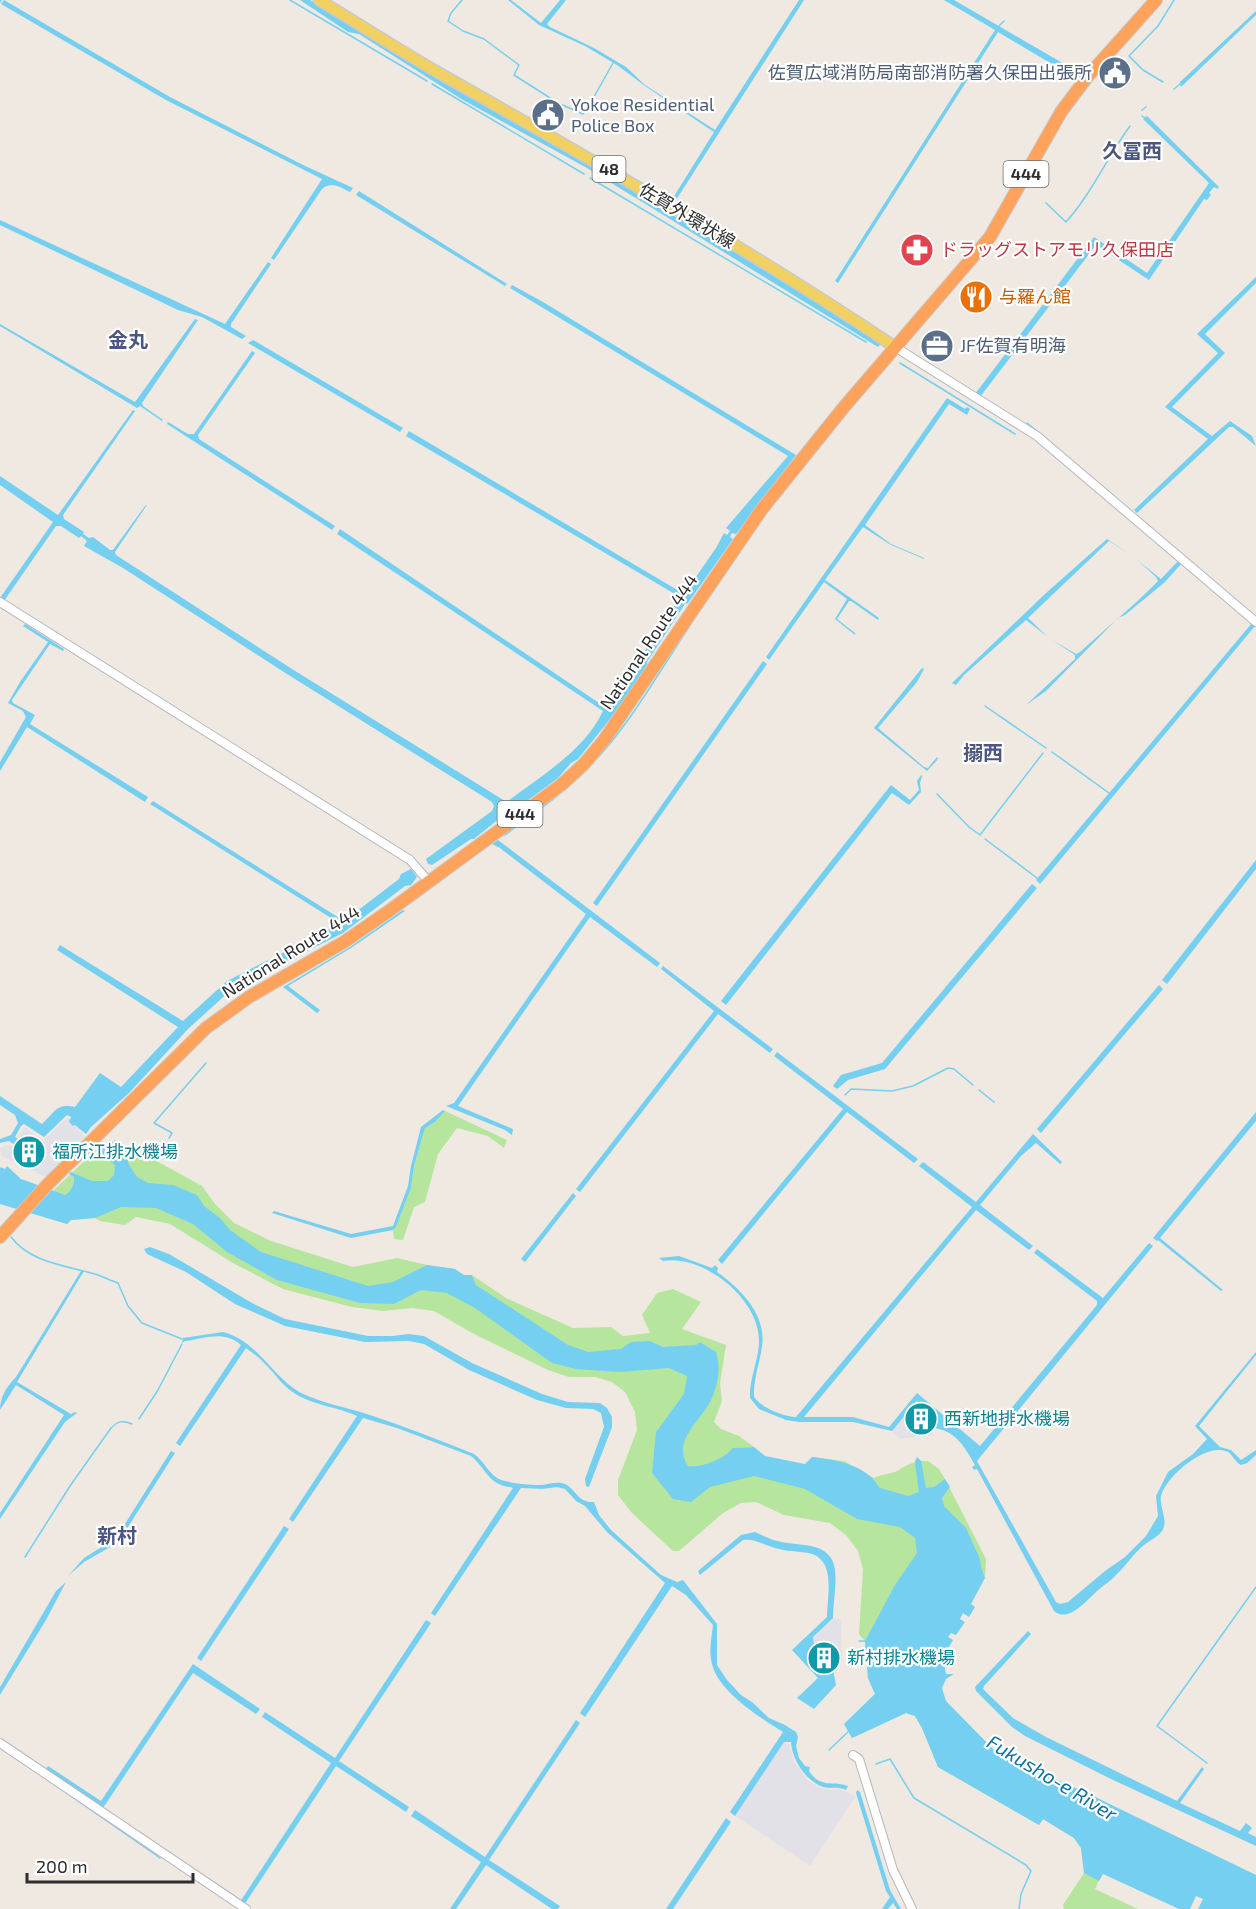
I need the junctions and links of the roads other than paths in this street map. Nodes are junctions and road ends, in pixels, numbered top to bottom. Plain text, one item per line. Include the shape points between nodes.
1 (319, 0) edge
2 (1156, 0) edge
3 (895, 347) junction
4 (0, 602) edge
5 (1256, 622) edge
6 (429, 882) junction
7 (0, 1237) edge
8 (0, 1743) edge
9 (853, 1755) dead end
10 (246, 1909) edge
11 (912, 1909) edge

1 - 3 main road, 佐賀外環状線 / 48 via 665,202
2 - 3 highway, National Route 444 / 444 via 1060,112 990,237
3 - 5 street via 1037,436
3 - 6 highway, National Route 444 / 444 via 762,509 584,764
4 - 6 street via 410,860
6 - 7 highway, National Route 444 / 444 via 344,942 249,997 206,1028 48,1184
8 - 10 street
9 - 11 street via 859,1759 893,1870

